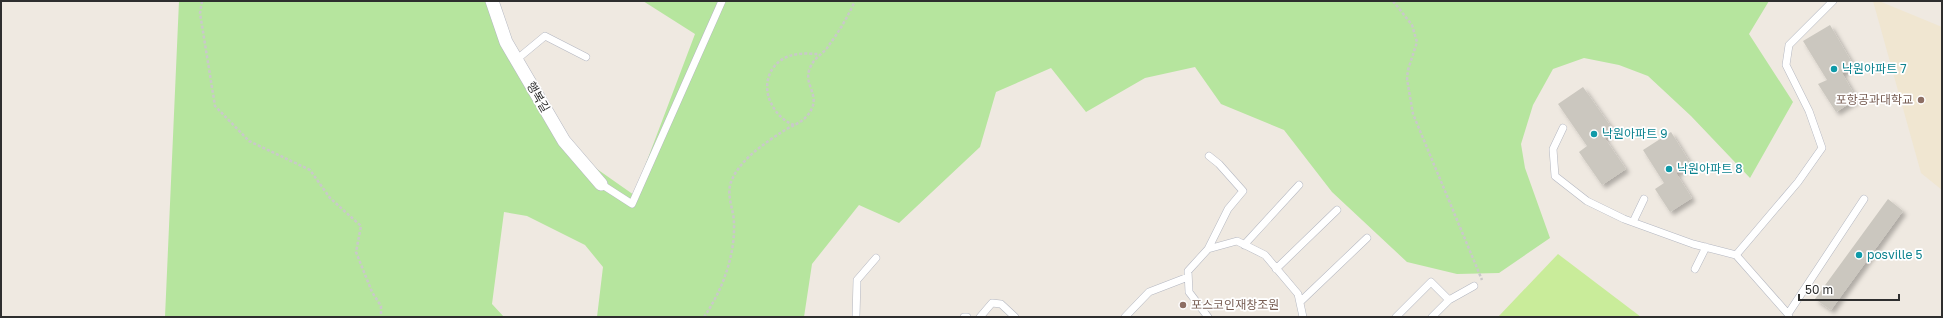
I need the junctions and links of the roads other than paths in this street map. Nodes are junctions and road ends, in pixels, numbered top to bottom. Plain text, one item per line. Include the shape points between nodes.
1 (492, 1) edge
2 (722, 1) edge
3 (1833, 1) edge
4 (586, 57) dead end
5 (516, 60) junction
6 (1562, 128) dead end
7 (1209, 156) dead end
8 (601, 184) joint
9 (1299, 185) dead end
10 (1644, 199) dead end
11 (1864, 199) dead end
12 (1337, 210) dead end
13 (1633, 222) junction
14 (1367, 238) dead end
15 (1244, 245) junction
16 (1706, 247) junction
17 (1208, 250) junction
18 (1736, 255) junction
19 (876, 258) dead end
20 (1276, 269) junction
21 (1695, 269) dead end
22 (1188, 277) junction
23 (1474, 286) road end
24 (1449, 300) junction
25 (1300, 302) junction
26 (1788, 315) edge
27 (1302, 316) edge
28 (856, 317) edge
29 (980, 317) edge
30 (1015, 317) edge
31 (1125, 317) edge
32 (1208, 317) edge
33 (1396, 317) edge
34 (1432, 317) edge

1 - 5 street, 행복길 via 506,42
2 - 8 lane via 632,204
3 - 18 lane via 1789,45 1786,64 1809,111 1822,148 1798,182
4 - 5 lane via 545,36
5 - 8 street, 행복길 via 564,141
6 - 13 lane via 1553,149 1555,176 1587,201
7 - 17 lane via 1243,191 1228,209
9 - 15 lane
10 - 13 lane
11 - 26 lane
12 - 20 lane
13 - 16 lane
14 - 25 lane
15 - 17 lane via 1237,242
15 - 20 lane via 1265,255
16 - 18 lane
16 - 21 lane
17 - 22 lane via 1188,271
18 - 26 lane
19 - 28 lane via 857,280
20 - 25 lane via 1298,294
22 - 31 lane via 1149,292
22 - 32 lane via 1189,292
23 - 24 lane
24 - 33 lane via 1431,282
24 - 34 lane
25 - 27 lane
29 - 30 lane via 992,303 1001,304

